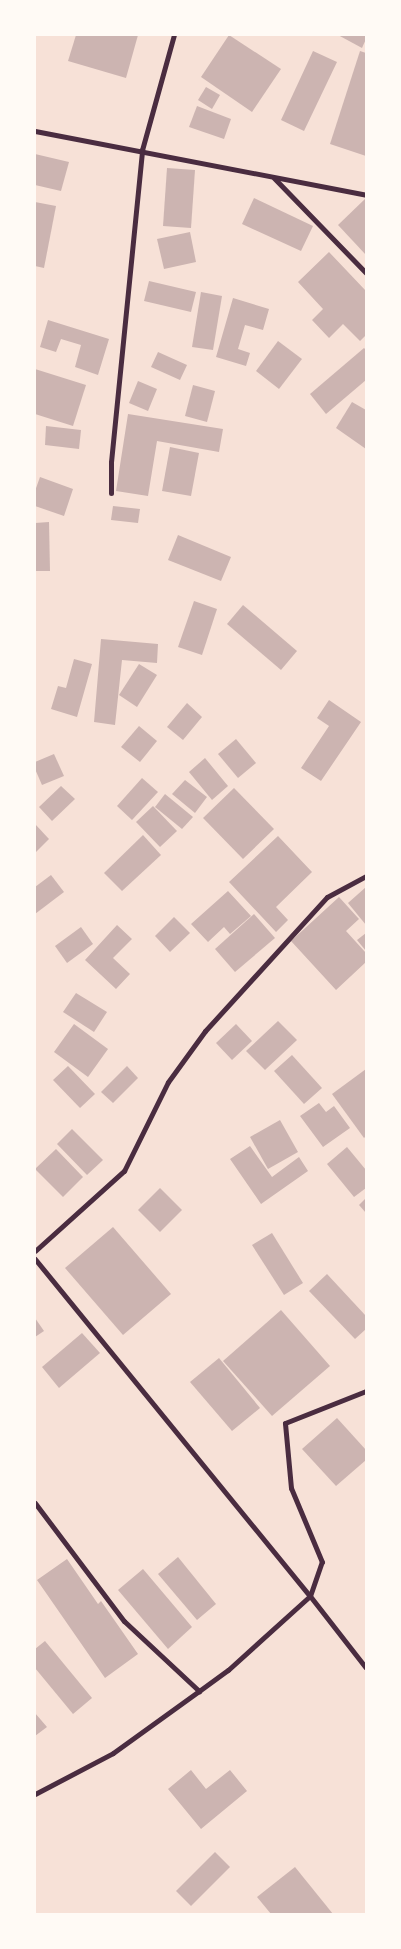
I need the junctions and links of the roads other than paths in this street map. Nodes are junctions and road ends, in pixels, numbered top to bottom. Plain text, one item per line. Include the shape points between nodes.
1 (174, 35) edge
2 (35, 131) edge
3 (142, 150) junction
4 (274, 178) junction
5 (366, 195) edge
6 (366, 273) edge
7 (111, 493) dead end
8 (366, 876) edge
9 (35, 1251) edge
10 (35, 1259) edge
11 (366, 1391) edge
12 (35, 1503) edge
13 (310, 1596) junction
14 (366, 1668) edge
15 (199, 1691) junction
16 (35, 1794) edge

1 - 3 street
2 - 3 street
3 - 4 street
3 - 7 street via 111,462
4 - 5 street
4 - 6 street
8 - 9 street via 327,897 206,1031 168,1082 124,1171
10 - 13 street
11 - 13 street via 285,1423 291,1488 322,1562
12 - 15 street via 124,1621
13 - 14 street
13 - 15 street via 228,1670
15 - 16 street via 113,1753

